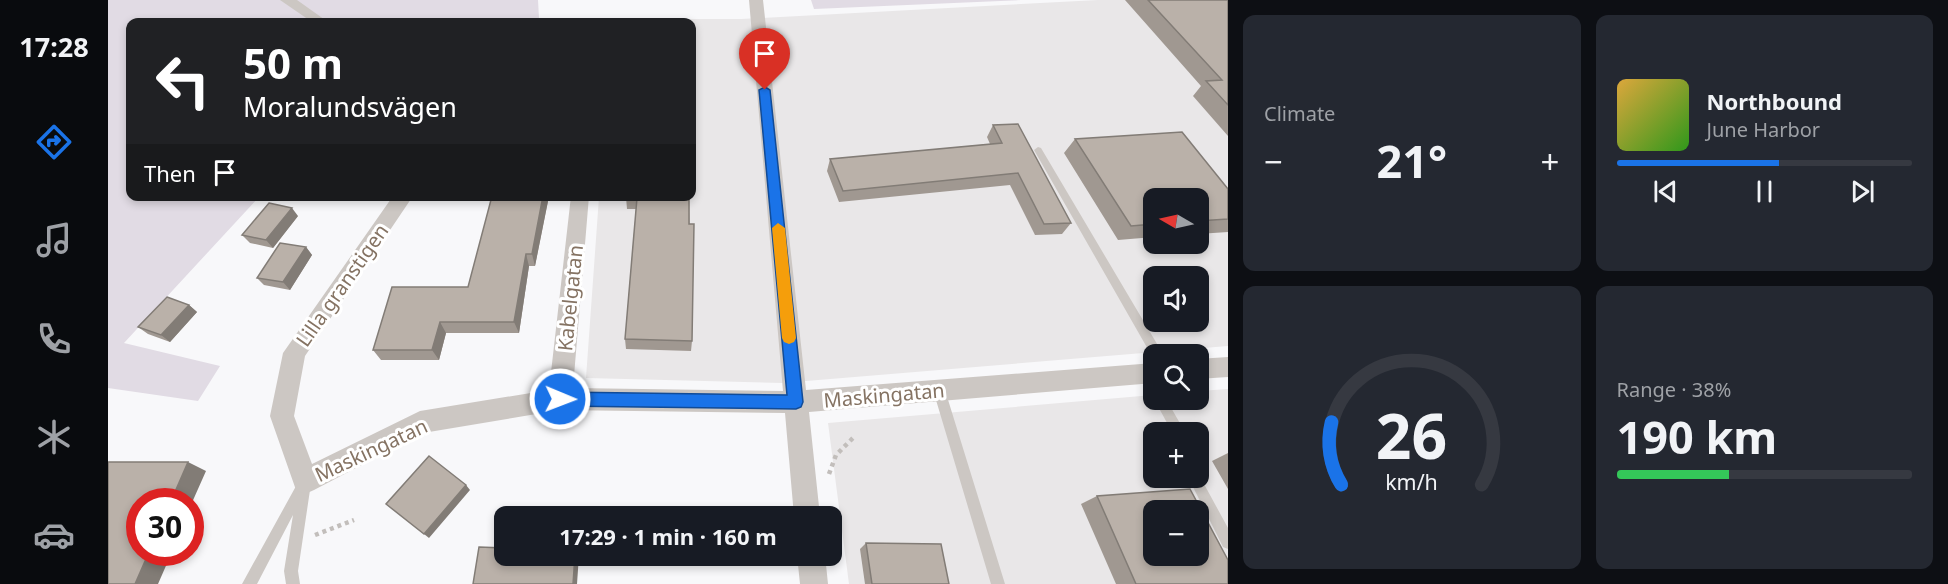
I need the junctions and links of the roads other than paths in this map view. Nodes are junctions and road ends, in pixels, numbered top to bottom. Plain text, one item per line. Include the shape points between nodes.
1 (287, 0) edge
2 (756, 0) edge
3 (315, 18) edge
4 (1038, 150) dead end
5 (400, 201) edge
6 (580, 201) edge
7 (1143, 354) edge
8 (1228, 367) edge
9 (1209, 368) edge
10 (1143, 373) edge
11 (939, 390) junction
12 (560, 399) junction
13 (796, 402) junction
14 (305, 481) junction
15 (1200, 488) edge
16 (806, 506) edge
17 (1228, 542) edge
18 (812, 566) edge
19 (249, 584) edge
20 (293, 584) edge
21 (814, 584) edge
22 (998, 584) edge

1 - 3 street
2 - 13 street
4 - 7 lane
5 - 14 street, Lilla granstigen via 294,352 282,416
6 - 12 street, Kabelgatan
8 - 9 street
10 - 11 street, Maskingatan
11 - 13 street, Maskingatan
11 - 22 lane
12 - 13 street, Maskingatan
12 - 14 street, Maskingatan via 420,422
13 - 16 street
14 - 19 lane
14 - 20 lane via 291,571
15 - 17 lane
18 - 21 street

